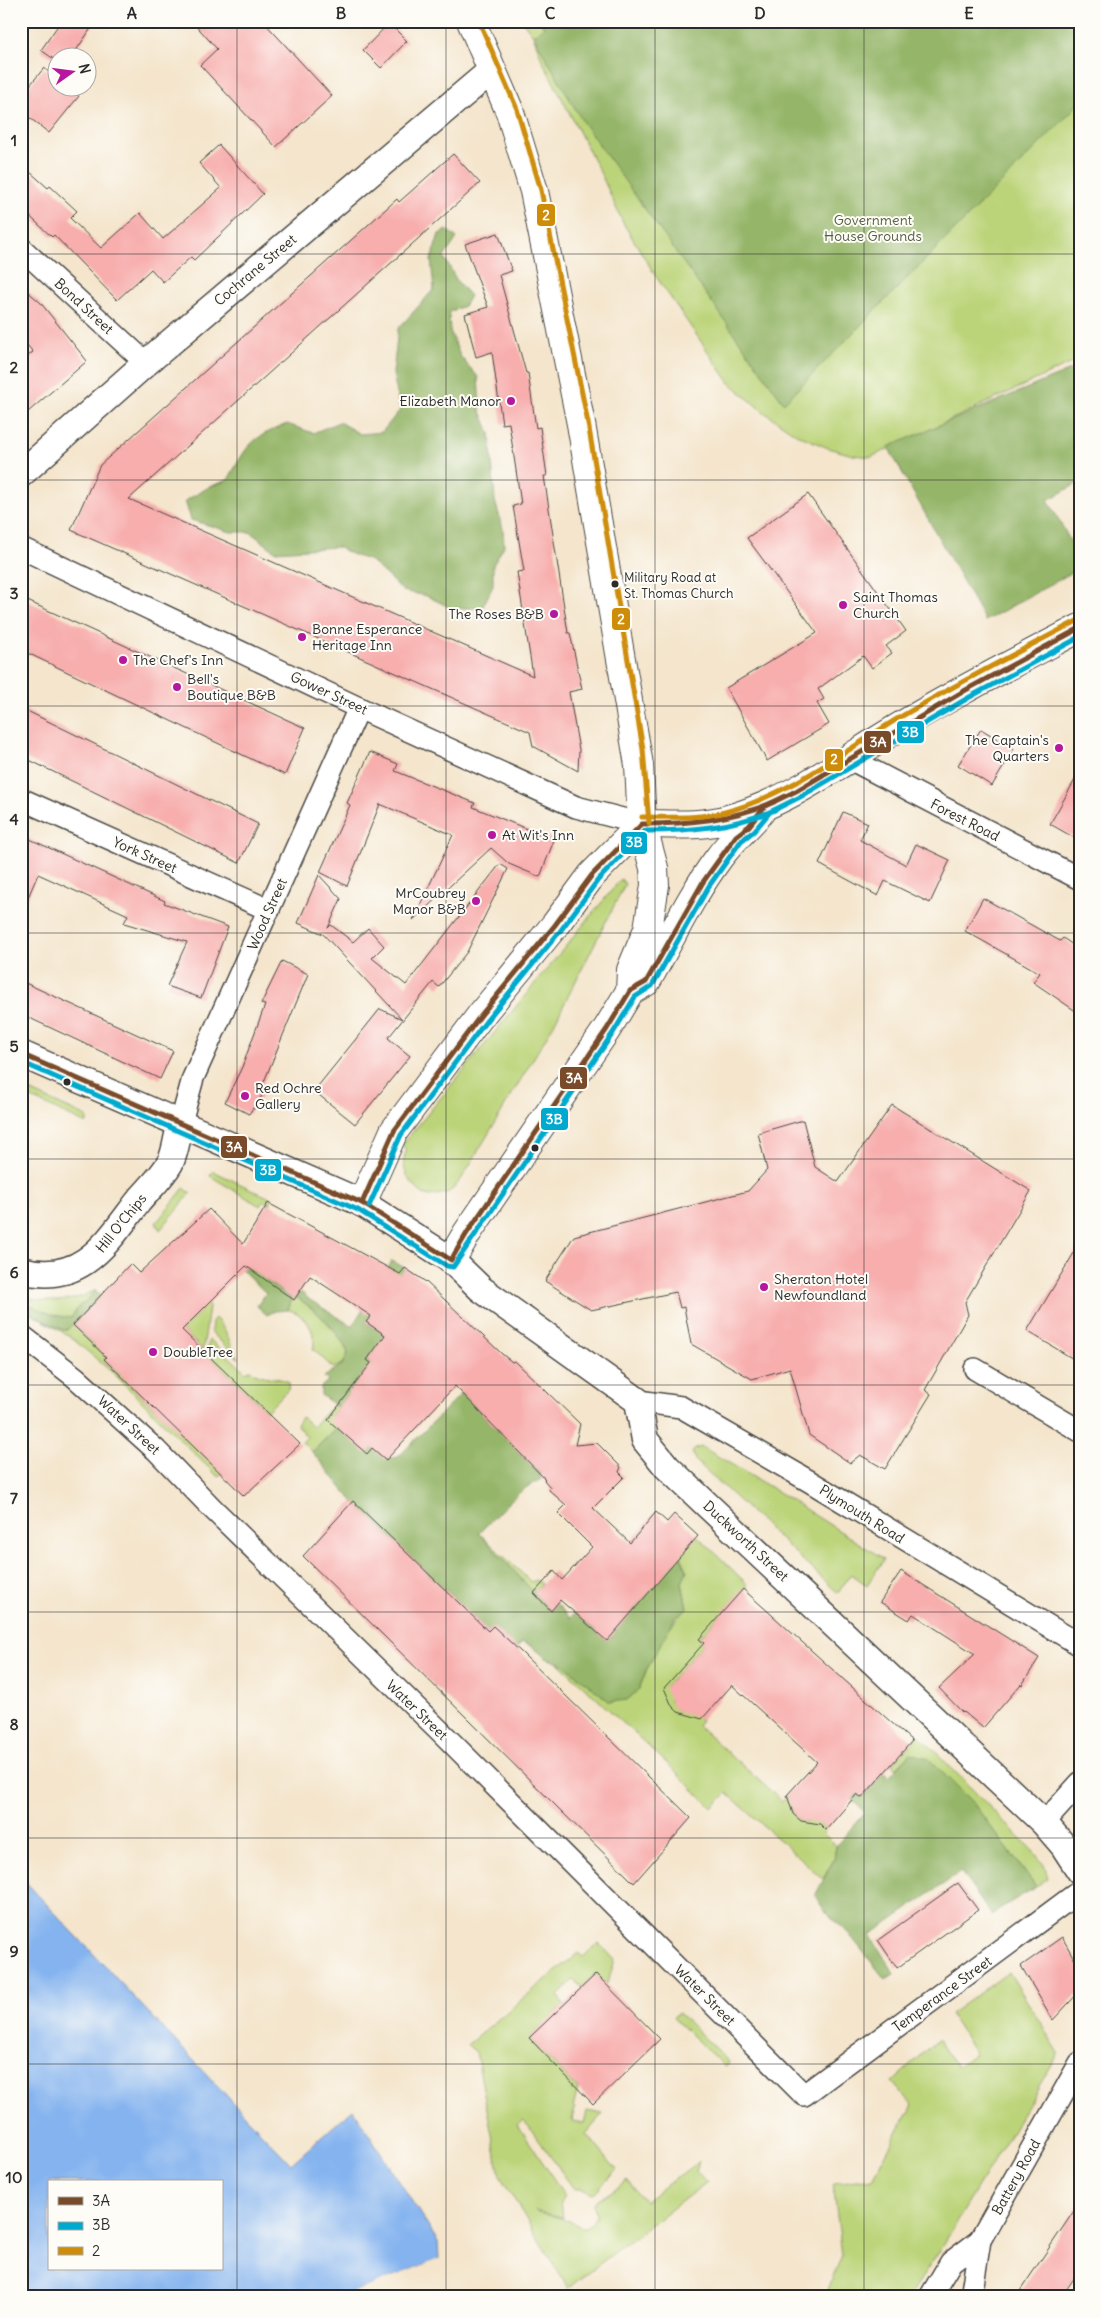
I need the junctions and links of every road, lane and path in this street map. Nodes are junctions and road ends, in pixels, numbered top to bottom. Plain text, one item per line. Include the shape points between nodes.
1 (470, 21) edge
2 (492, 70) junction
3 (21, 248) edge
4 (146, 363) junction
5 (21, 474) edge
6 (21, 548) edge
7 (1080, 628) edge
8 (359, 708) junction
9 (850, 759) junction
10 (21, 799) edge
11 (765, 806) junction
12 (642, 824) junction
13 (1080, 880) edge
14 (269, 910) junction
15 (630, 991) junction
16 (21, 1054) edge
17 (181, 1122) junction
18 (362, 1203) junction
19 (451, 1260) junction
20 (21, 1270) edge
21 (21, 1335) edge
22 (976, 1369) dead end
23 (638, 1401) junction
24 (1080, 1431) edge
25 (1080, 1644) edge
26 (1080, 1783) edge
27 (1044, 1823) junction
28 (1080, 1871) edge
29 (1080, 1891) edge
30 (1080, 2063) edge
31 (804, 2096) joint
32 (980, 2240) junction
33 (930, 2297) edge
34 (970, 2297) edge

1 - 2 main road
2 - 4 street, Cochrane Street
2 - 12 main road via 523,148 547,253 581,424 636,750
3 - 4 street, Bond Street
4 - 5 street, Cochrane Street
6 - 8 street, Gower Street
7 - 9 main road via 964,691
8 - 12 street, Gower Street via 576,807
8 - 14 street, Wood Street
9 - 11 main road
9 - 13 street, Forest Road
10 - 14 street, York Street
11 - 12 main road via 728,819 699,824
11 - 15 main road via 713,866 646,982
12 - 15 main road via 656,885 648,929 631,970
12 - 18 main road via 592,874 394,1131
14 - 17 street, Wood Street via 193,1078
15 - 19 main road
16 - 17 street
17 - 18 street
17 - 20 street, Hill O'Chips via 170,1163 101,1250 69,1270 39,1273
18 - 19 street
19 - 23 street via 481,1289
21 - 31 street, Water Street via 76,1377 156,1450
22 - 24 street
23 - 25 street, Plymouth Road via 681,1407
23 - 27 street, Duckworth Street via 645,1440 667,1467
26 - 27 street
27 - 28 street, Duckworth Street
29 - 31 street, Temperance Street
30 - 32 street, Battery Road
32 - 33 street via 951,2262
32 - 34 street, Battery Road

